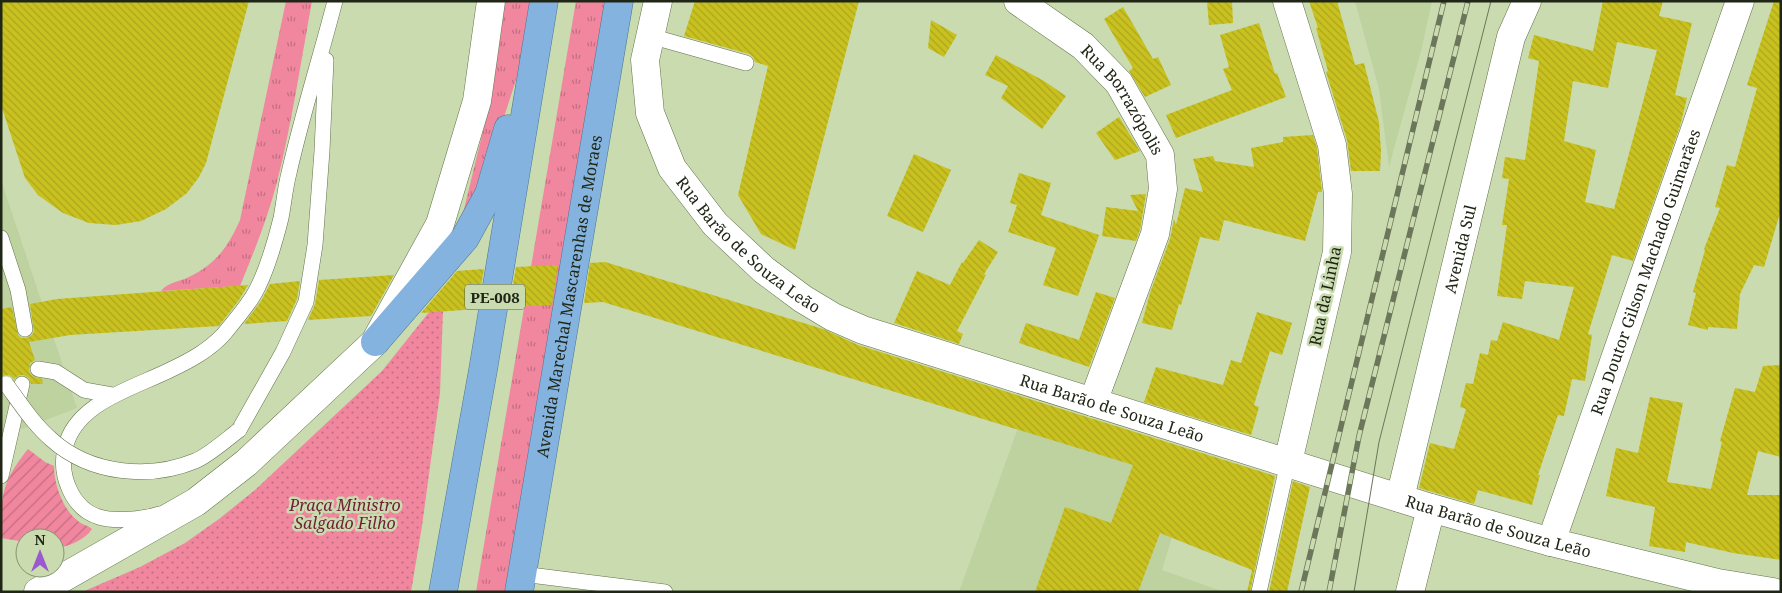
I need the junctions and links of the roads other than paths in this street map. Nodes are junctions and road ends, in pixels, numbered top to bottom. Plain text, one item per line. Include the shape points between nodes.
1 (335, 1) edge
2 (491, 1) edge
3 (619, 1) edge
4 (658, 1) edge
5 (1018, 1) edge
6 (1287, 1) edge
7 (1527, 1) edge
8 (1740, 1) edge
9 (542, 9) edge
10 (327, 33) junction
11 (650, 36) junction
12 (746, 64) dead end
13 (1, 238) edge
14 (25, 329) dead end
15 (375, 342) junction
16 (38, 369) dead end
17 (6, 384) dead end
18 (22, 384) dead end
19 (112, 396) junction
20 (1093, 402) junction
21 (1288, 462) junction
22 (1, 476) edge
23 (1400, 498) junction
24 (196, 502) junction
25 (1431, 508) junction
26 (1551, 542) junction
27 (520, 583) edge
28 (573, 587) edge
29 (38, 592) edge
30 (443, 592) edge
31 (665, 592) edge
32 (1259, 592) edge
33 (1410, 592) edge
34 (1772, 592) edge

1 - 10 lane
2 - 15 street via 476,101 440,224
3 - 27 highway, Avenida Marechal Mascarenhas de Moraes
4 - 11 street, Rua Barão de Souza Leão
5 - 20 street, Rua Borrazópolis via 1083,46 1118,83 1160,155 1163,188 1155,234
6 - 21 street, Rua da Linha via 1332,145 1338,194 1337,252
7 - 23 street, Avenida Sul via 1511,37
8 - 26 street, Rua Doutor Gilson Machado Guimarães
9 - 15 highway via 489,194 465,238
9 - 30 highway, PE-008
10 - 17 lane, bridge via 315,245 306,302 284,352 239,430 197,461 161,471 134,472 102,467 73,455 52,440
10 - 19 lane via 270,258 254,296 222,335 202,353
11 - 12 lane
11 - 20 street, Rua Barão de Souza Leão via 645,60 650,112 672,168 716,224 764,270 804,300 863,330
13 - 14 lane via 18,290
15 - 24 street via 246,463
16 - 19 lane via 56,372 84,390
18 - 22 lane
19 - 24 lane via 74,428 65,448 63,467 74,497 99,517 123,519 152,517
20 - 21 street, Rua Barão de Souza Leão
21 - 23 street, Rua Barão de Souza Leão
21 - 32 lane, Rua da Linha
23 - 25 street, Rua Barão de Souza Leão
24 - 29 street
25 - 26 street, Rua Barão de Souza Leão
25 - 33 street
26 - 34 street, Rua Barão de Souza Leão via 1718,583
27 - 28 lane
28 - 31 lane

